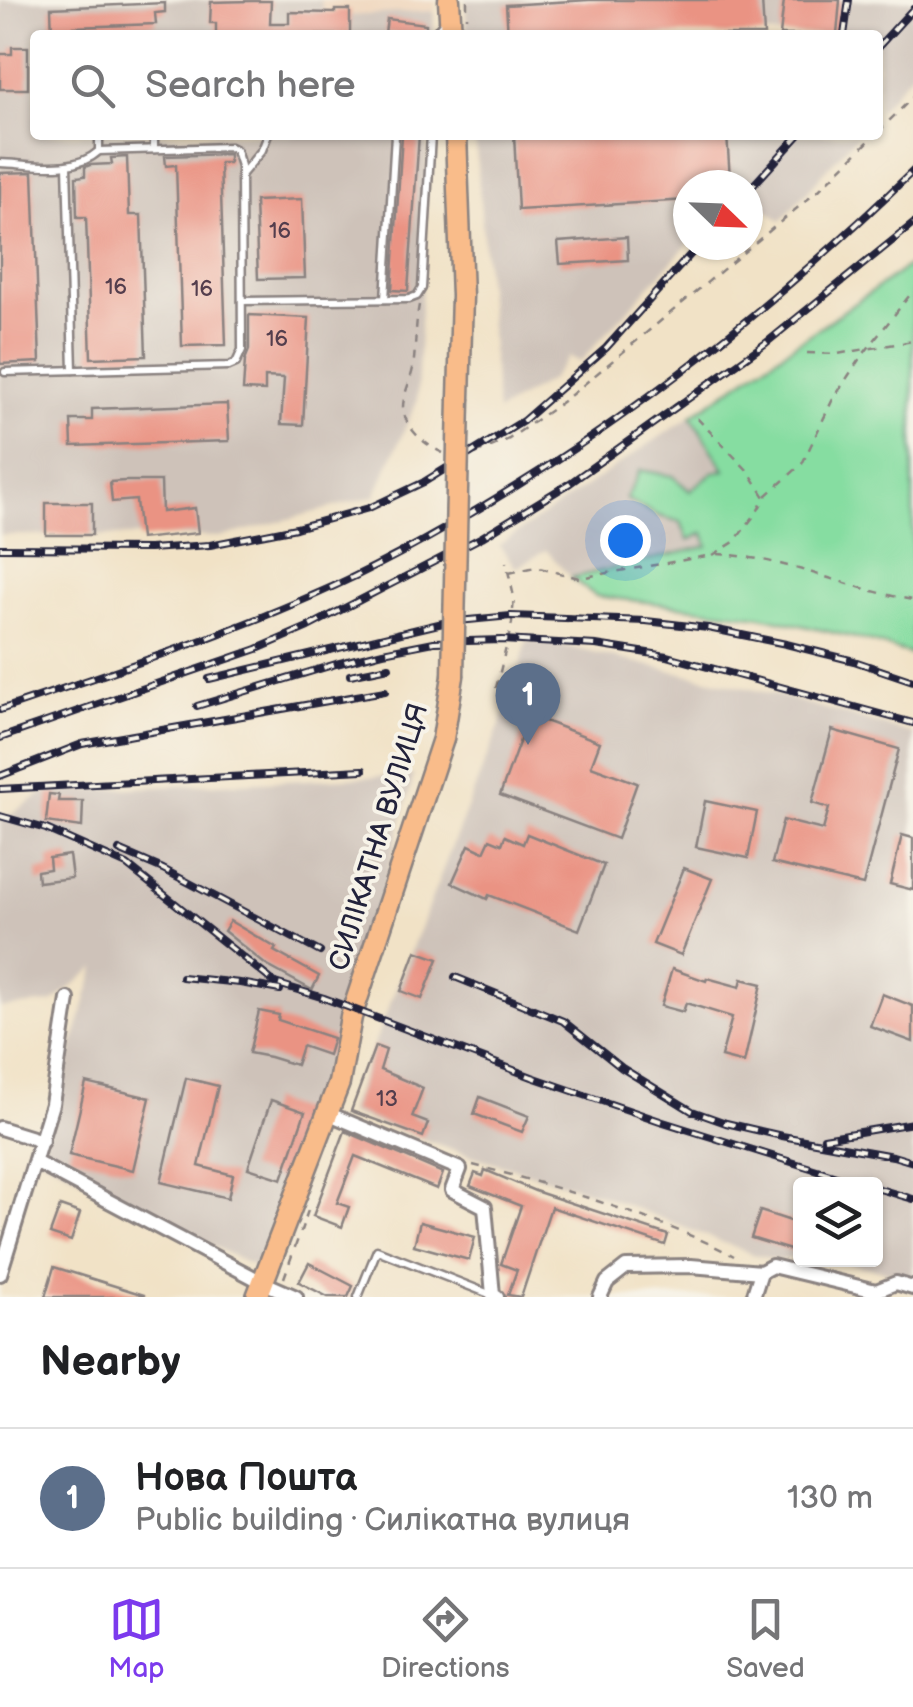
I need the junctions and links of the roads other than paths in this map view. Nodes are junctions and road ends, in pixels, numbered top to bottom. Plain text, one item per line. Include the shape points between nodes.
1 (99, 140) edge
2 (154, 140) edge
3 (266, 140) edge
4 (395, 140) edge
5 (431, 140) edge
6 (456, 140) edge
7 (154, 150) junction
8 (100, 151) junction
9 (0, 163) edge
10 (67, 165) junction
11 (241, 176) junction
12 (385, 299) junction
13 (242, 300) junction
14 (73, 370) junction
15 (5, 372) dead end
16 (68, 1000) dead end
17 (327, 1113) junction
18 (0, 1128) edge
19 (42, 1140) junction
20 (35, 1162) junction
21 (761, 1272) junction
22 (0, 1274) edge
23 (913, 1288) edge
24 (259, 1290) edge
25 (894, 1290) edge
26 (495, 1296) edge
27 (296, 1297) edge
28 (358, 1297) edge
29 (600, 1297) edge
30 (753, 1297) edge

1 - 8 lane
2 - 7 lane
3 - 11 lane
4 - 12 lane
5 - 12 lane via 422,288 409,299
6 - 17 main road, СИЛІКАТНА ВУЛИЦЯ, bridge via 462,296 448,718 356,1000
7 - 8 lane
7 - 11 lane via 230,147 240,158
8 - 10 lane
9 - 10 lane
10 - 14 lane
11 - 13 lane
12 - 13 lane
13 - 14 lane via 236,363
14 - 15 lane
16 - 19 street
17 - 24 main road, СИЛІКАТНА ВУЛИЦЯ
17 - 26 street via 460,1169 452,1190 485,1207
18 - 19 street
19 - 20 street
20 - 22 street
20 - 24 street
21 - 25 street via 772,1266
21 - 29 street via 626,1268
21 - 30 street
23 - 25 street
24 - 27 street
26 - 28 lane via 377,1250

